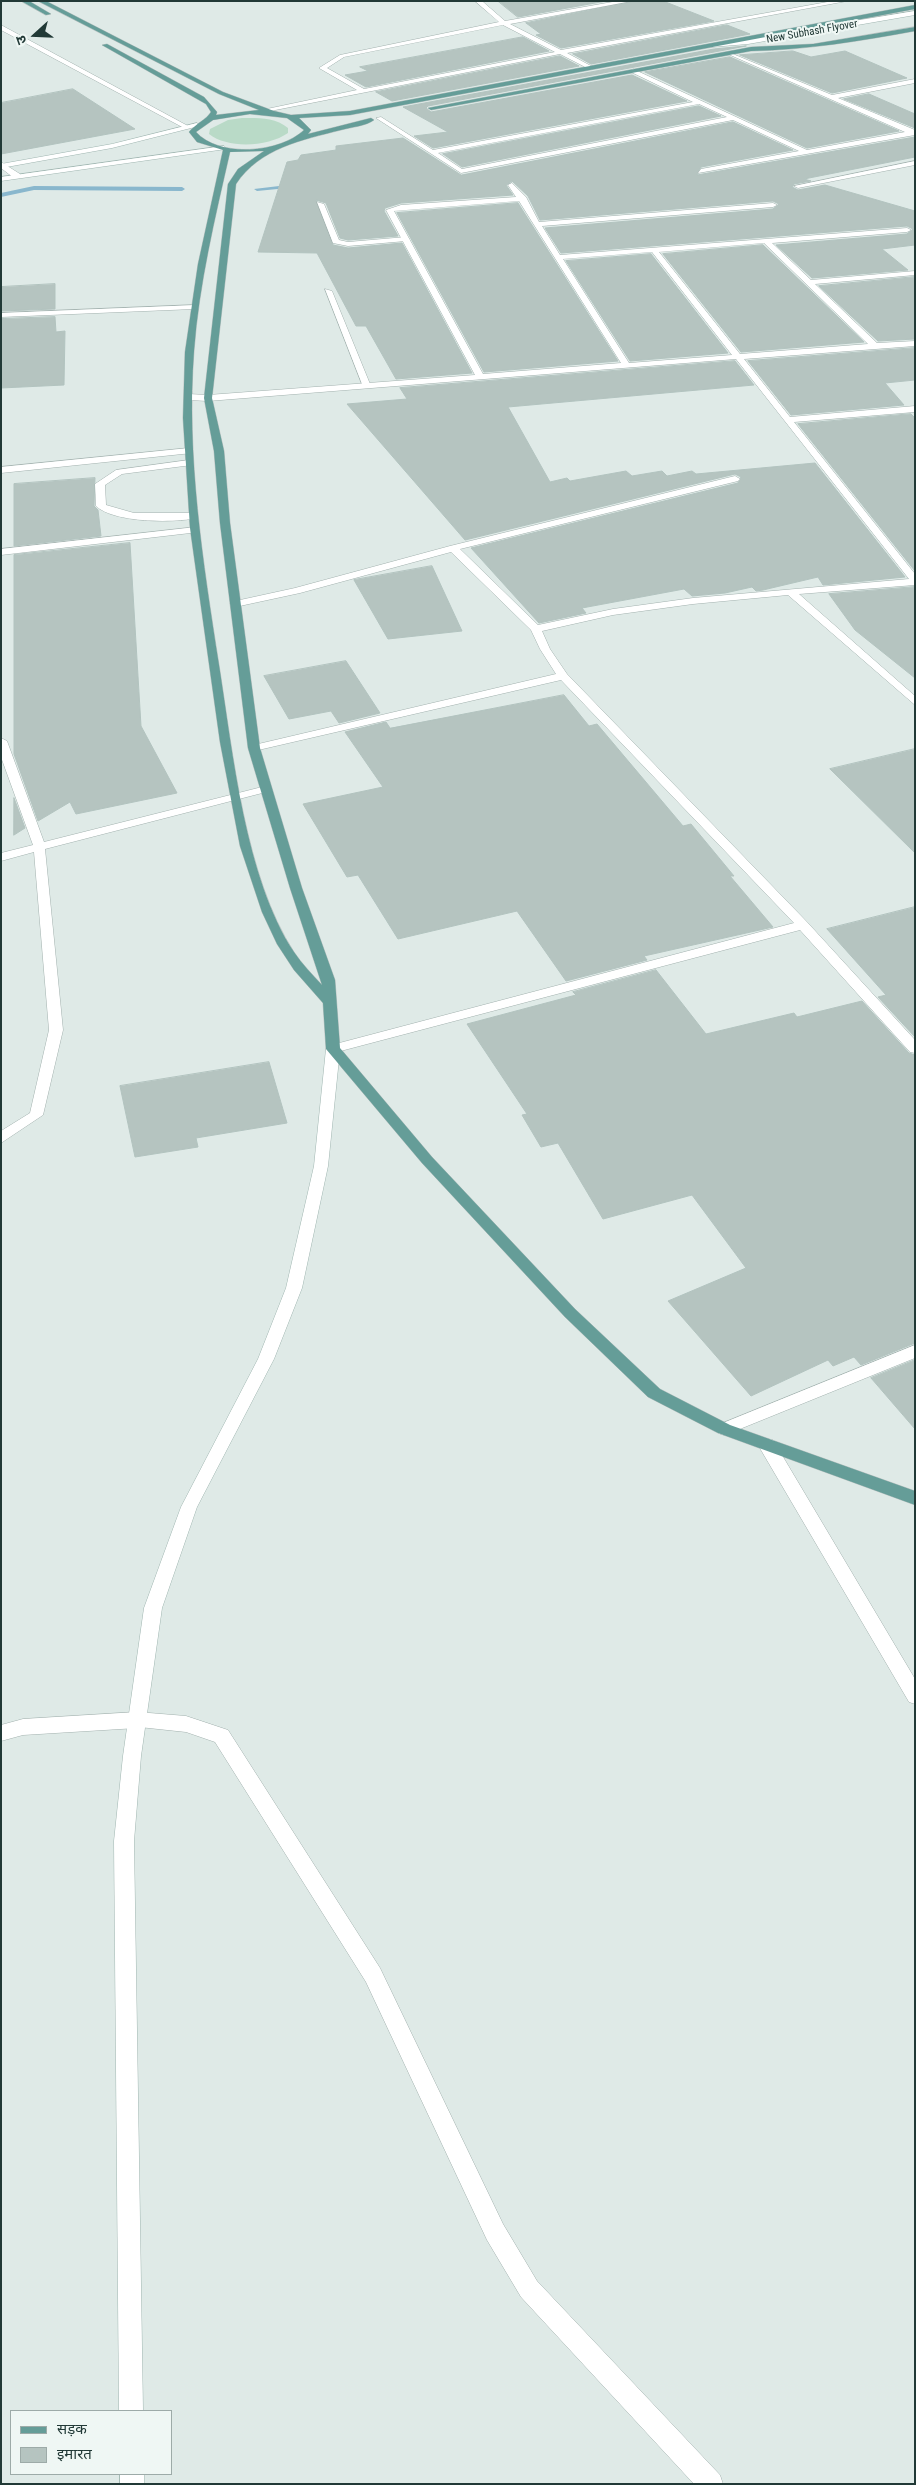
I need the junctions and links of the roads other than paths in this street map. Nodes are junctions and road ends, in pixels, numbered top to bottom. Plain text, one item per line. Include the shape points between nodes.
1 (24, 1) edge
2 (41, 1) edge
3 (478, 1) edge
4 (629, 1) edge
5 (844, 1) edge
6 (605, 3) edge
7 (915, 7) edge
8 (915, 13) edge
9 (58, 20) dead end
10 (915, 21) edge
11 (504, 23) junction
12 (897, 24) dead end
13 (1, 27) edge
14 (870, 29) dead end
15 (915, 29) edge
16 (100, 43) dead end
17 (708, 46) junction
18 (751, 49) junction
19 (562, 52) junction
20 (730, 53) junction
21 (589, 67) junction
22 (633, 71) junction
23 (915, 81) edge
24 (363, 91) junction
25 (833, 97) junction
26 (701, 102) junction
27 (418, 111) dead end
28 (268, 112) junction
29 (389, 116) dead end
30 (290, 117) junction
31 (210, 118) junction
32 (379, 118) junction
33 (734, 118) junction
34 (197, 125) junction
35 (186, 127) junction
36 (914, 133) edge
37 (304, 137) junction
38 (225, 148) junction
39 (272, 148) junction
40 (432, 152) junction
41 (806, 152) junction
42 (915, 163) edge
43 (2, 165) edge
44 (701, 171) dead end
45 (17, 176) junction
46 (1, 179) edge
47 (512, 185) dead end
48 (798, 186) dead end
49 (522, 199) junction
50 (320, 204) dead end
51 (773, 205) dead end
52 (539, 224) junction
53 (907, 230) dead end
54 (406, 239) junction
55 (766, 241) junction
56 (654, 250) junction
57 (560, 257) junction
58 (915, 273) edge
59 (810, 282) junction
60 (328, 291) dead end
61 (194, 307) junction
62 (1, 314) edge
63 (915, 343) edge
64 (874, 346) junction
65 (736, 355) junction
66 (626, 365) junction
67 (480, 376) junction
68 (366, 384) junction
69 (188, 397) junction
70 (208, 398) junction
71 (915, 409) edge
72 (786, 420) junction
73 (189, 451) junction
74 (189, 463) junction
75 (1, 470) edge
76 (735, 479) dead end
77 (194, 516) junction
78 (196, 530) junction
79 (454, 548) junction
80 (1, 552) edge
81 (915, 582) edge
82 (790, 592) junction
83 (235, 604) junction
84 (536, 629) junction
85 (563, 676) junction
86 (915, 702) edge
87 (1, 741) edge
88 (254, 748) junction
89 (266, 789) junction
90 (236, 797) junction
91 (39, 846) junction
92 (1, 857) edge
93 (803, 925) junction
94 (330, 1003) junction
95 (333, 1049) junction
96 (915, 1049) edge
97 (1, 1138) edge
98 (915, 1350) edge
99 (724, 1429) junction
100 (767, 1445) junction
101 (915, 1498) edge
102 (915, 1696) edge
103 (137, 1720) junction
104 (1, 1733) edge
105 (131, 2410) edge
106 (712, 2484) edge

1 - 9 main road
2 - 28 main road via 221,93
3 - 11 street
4 - 6 street
5 - 19 street
6 - 11 street
7 - 17 main road
8 - 17 street, New Subhash Flyover
10 - 12 street
11 - 19 street
11 - 24 street via 342,56 322,68
13 - 35 street
14 - 18 street, New Subhash Flyover
15 - 18 main road via 824,45
16 - 31 main road via 202,98 214,112
17 - 21 main road
18 - 20 main road
19 - 21 street
19 - 24 street
20 - 22 main road
20 - 25 street
21 - 30 main road via 350,113
22 - 26 street
22 - 27 main road
23 - 25 street
24 - 28 street
25 - 36 street
26 - 33 street
26 - 40 street
28 - 30 main road
28 - 31 main road
29 - 32 main road
30 - 37 main road via 304,123 308,130
31 - 34 main road
32 - 37 main road
32 - 40 street
33 - 40 street via 460,171
33 - 41 street
34 - 35 street
34 - 38 main road via 192,132 194,136 208,145
35 - 43 street via 112,146
36 - 41 street
37 - 39 main road
38 - 39 main road
38 - 45 street
38 - 61 main road
39 - 70 main road via 241,171 232,184
41 - 44 street
42 - 48 street
43 - 45 street
45 - 46 street
47 - 49 street
49 - 52 street
49 - 54 street via 390,210
50 - 54 street via 336,241 348,244
51 - 52 street
52 - 57 street
53 - 55 street
54 - 67 street
55 - 56 street
55 - 59 street
56 - 57 street
56 - 65 street
57 - 66 street
58 - 59 street
59 - 64 street
60 - 68 street
61 - 62 street
61 - 69 main road
63 - 64 street
64 - 65 street
65 - 66 street
65 - 72 street
66 - 67 street
67 - 68 street
68 - 70 street
69 - 70 street
69 - 73 main road
70 - 83 main road via 219,451 224,523
71 - 72 street
72 - 81 street
73 - 74 main road
73 - 75 street
74 - 77 main road
74 - 77 street via 119,472 100,484 101,506 112,512 132,515
76 - 79 street
77 - 78 main road
78 - 80 street
78 - 90 main road via 207,621
79 - 83 street via 296,591
79 - 84 street
81 - 82 street
82 - 84 street via 613,612
82 - 86 street
83 - 88 main road
84 - 85 street
85 - 88 street
85 - 93 street
87 - 91 street
88 - 89 main road
89 - 90 street
89 - 94 main road via 328,980
90 - 91 street
90 - 94 main road via 247,855 284,946
91 - 92 street
91 - 97 street via 56,1030 36,1115
93 - 95 street
93 - 96 street
94 - 95 main road
95 - 99 main road via 427,1160 570,1313 654,1393
95 - 103 street via 321,1166 294,1288 266,1359 189,1507 153,1608
98 - 99 street
99 - 100 main road
100 - 101 main road
100 - 102 street
103 - 104 street via 23,1727
103 - 105 street via 124,1841
103 - 106 street via 186,1724 221,1736 373,1974 495,2232 529,2289

